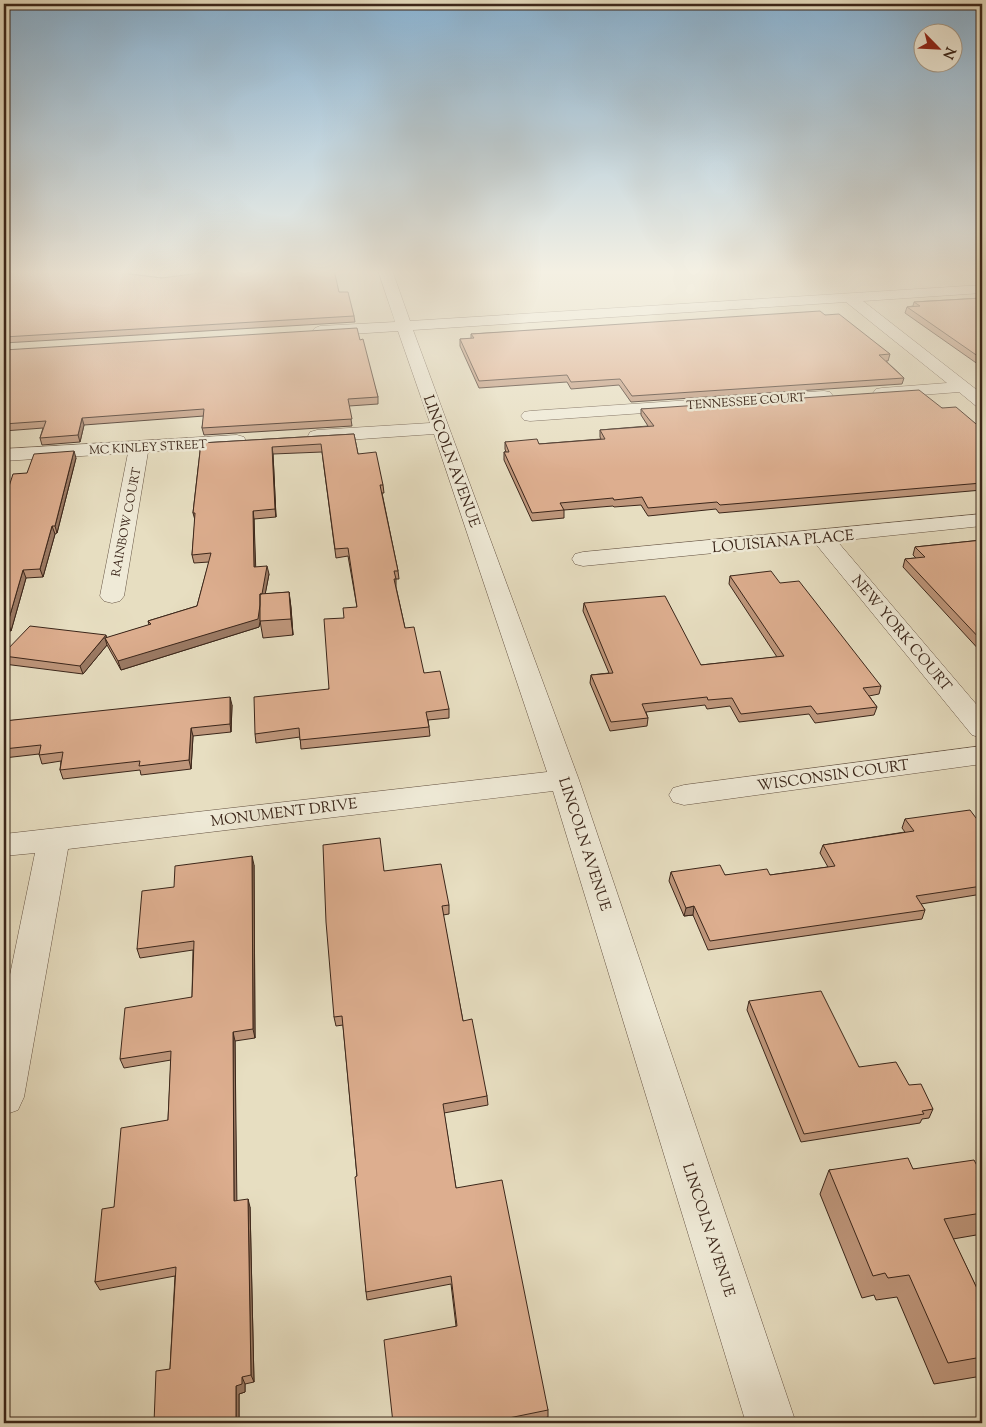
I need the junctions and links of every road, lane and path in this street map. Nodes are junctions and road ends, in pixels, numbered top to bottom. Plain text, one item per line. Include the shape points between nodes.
1 (408, 337) edge
2 (899, 337) edge
3 (963, 387) junction
4 (865, 394) edge
5 (845, 395) edge
6 (982, 402) edge
7 (530, 416) dead end
8 (442, 428) junction
9 (295, 438) edge
10 (256, 440) edge
11 (140, 447) junction
12 (4, 455) edge
13 (982, 520) edge
14 (822, 537) junction
15 (583, 559) dead end
16 (112, 596) dead end
17 (982, 729) edge
18 (982, 755) edge
19 (564, 780) junction
20 (684, 795) dead end
21 (54, 838) junction
22 (4, 844) edge
23 (4, 1097) edge
24 (771, 1423) edge

1 - 8 street, LINCOLN AVENUE
2 - 3 street
3 - 4 street
3 - 6 street
5 - 7 street, TENNESSEE COURT
8 - 9 street
8 - 19 street, LINCOLN AVENUE
10 - 11 street, MC KINLEY STREET
11 - 12 street, MC KINLEY STREET
11 - 16 street, RAINBOW COURT
13 - 14 street, LOUISIANA PLACE
14 - 15 street, LOUISIANA PLACE
14 - 17 street, NEW YORK COURT
18 - 20 street, WISCONSIN COURT
19 - 21 street, MONUMENT DRIVE
19 - 24 street, LINCOLN AVENUE
21 - 22 street, MONUMENT DRIVE
21 - 23 street

